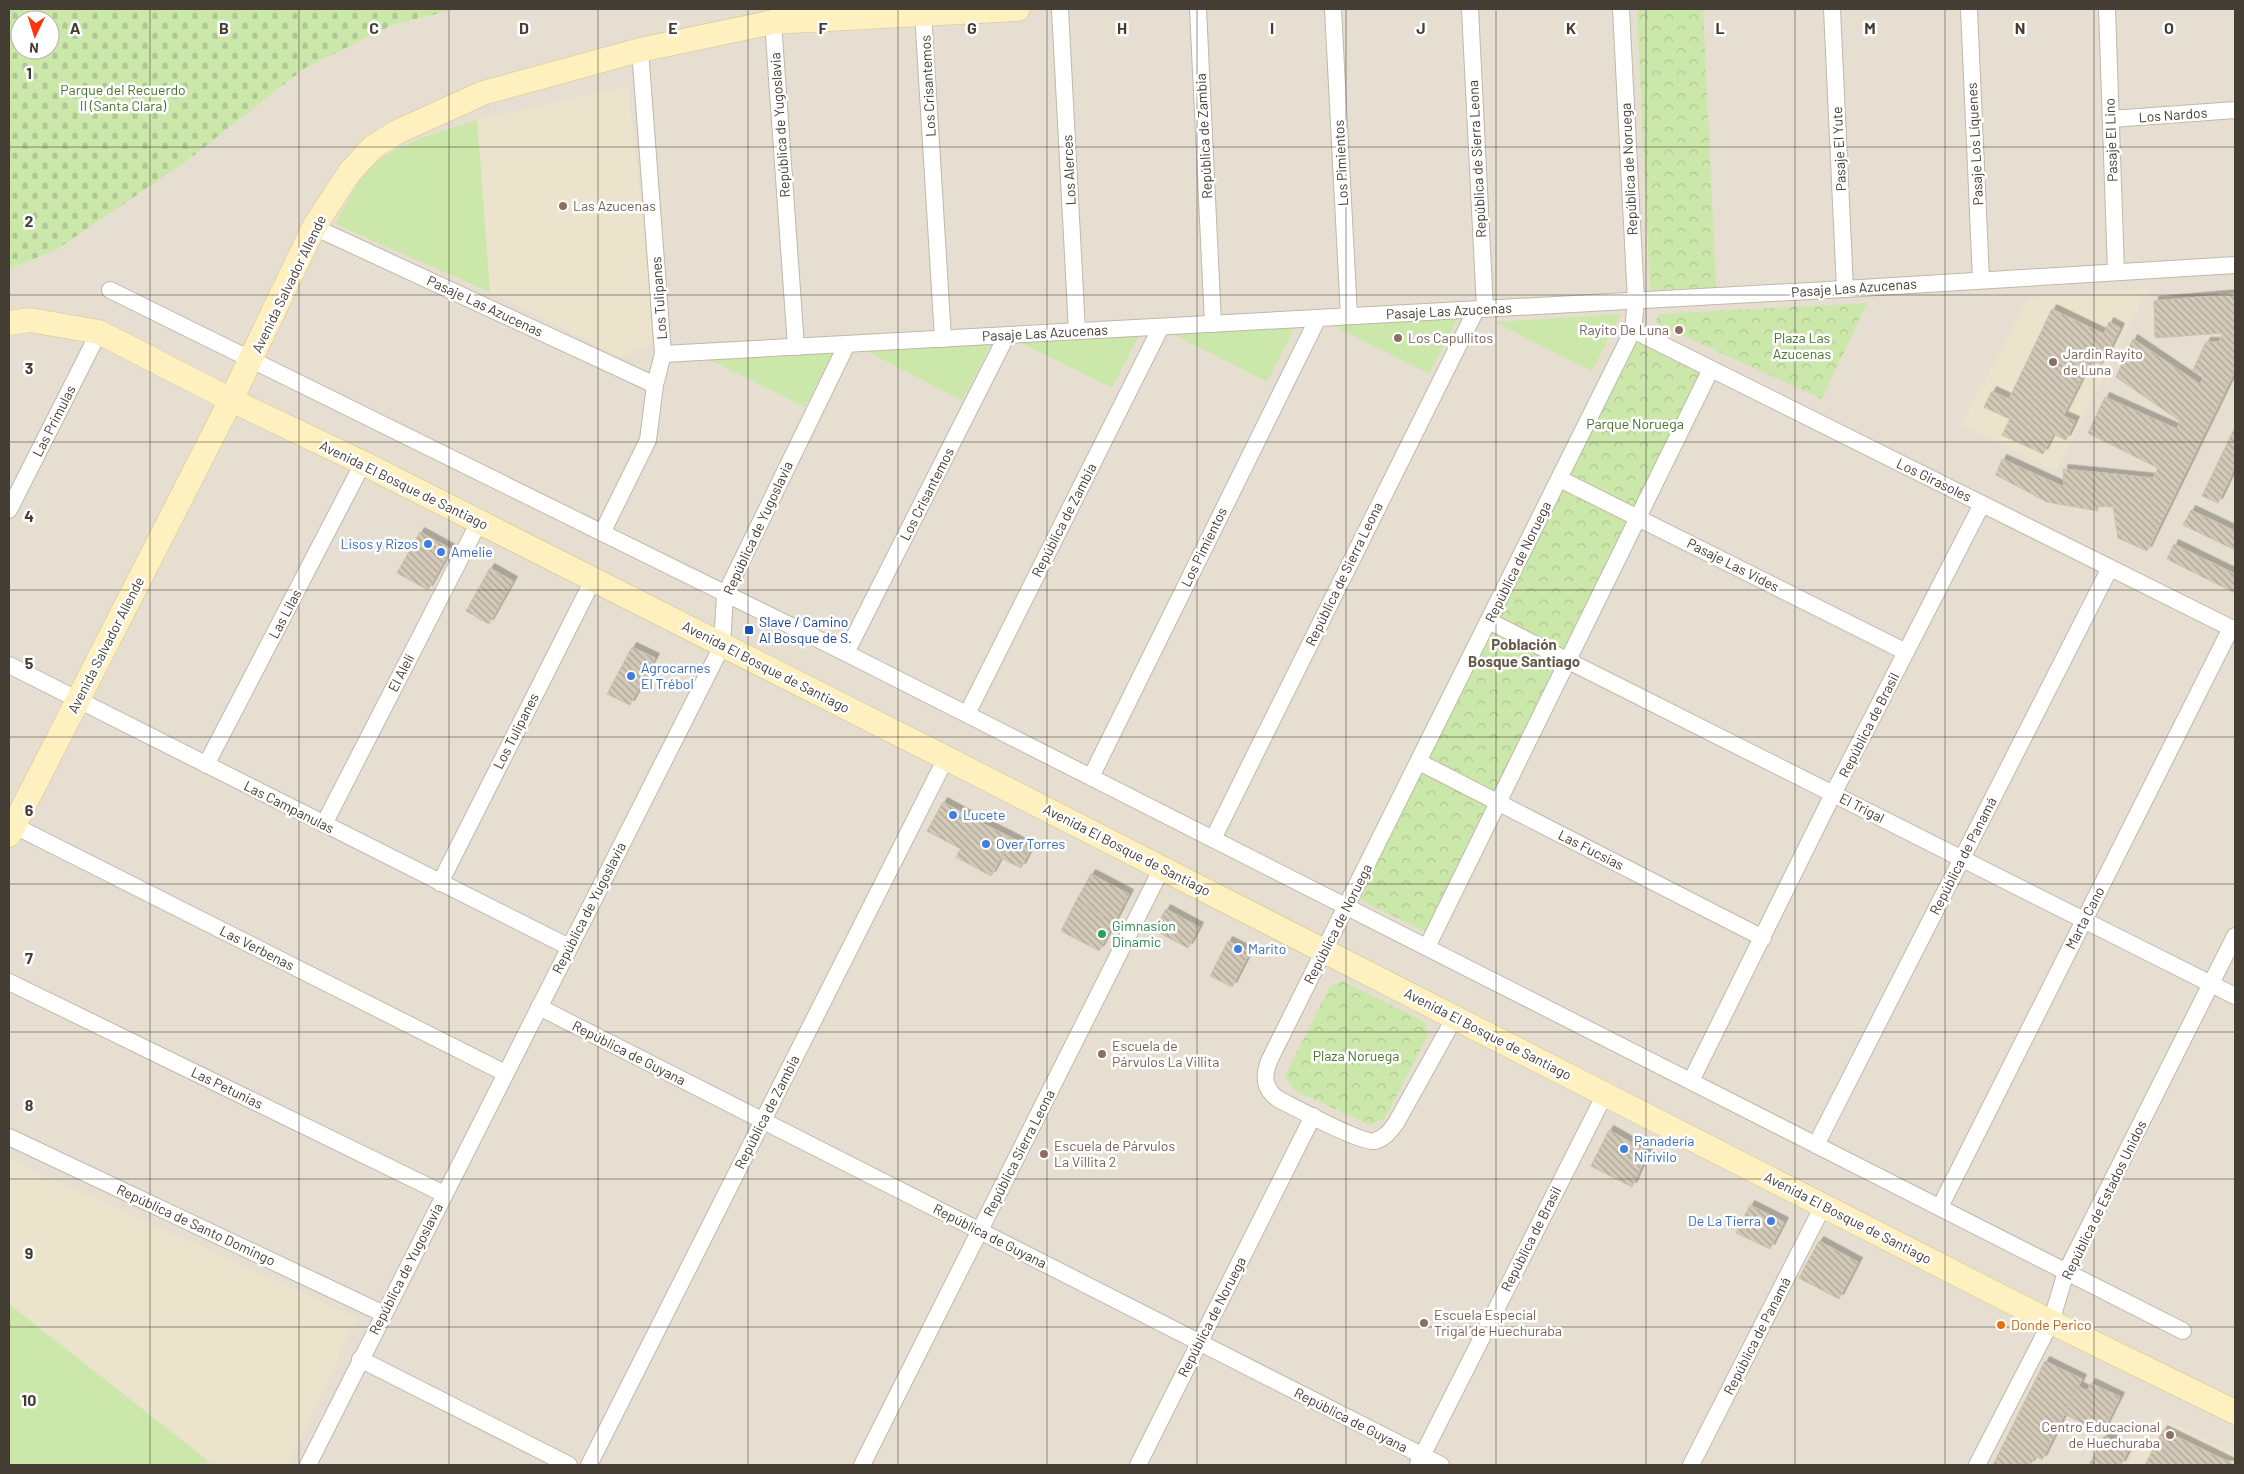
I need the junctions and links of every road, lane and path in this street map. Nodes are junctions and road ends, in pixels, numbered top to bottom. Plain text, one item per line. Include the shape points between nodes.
1 (1018, 9) edge
2 (1060, 9) edge
3 (1198, 9) edge
4 (1333, 9) edge
5 (1470, 9) edge
6 (1621, 9) edge
7 (1832, 9) edge
8 (1969, 9) edge
9 (2107, 9) edge
10 (923, 13) junction
11 (773, 22) junction
12 (640, 50) junction
13 (2235, 110) edge
14 (2111, 119) junction
15 (314, 227) junction
16 (2235, 265) edge
17 (2116, 272) junction
18 (1981, 280) junction
19 (1845, 289) junction
20 (110, 290) dead end
21 (1636, 301) junction
22 (1480, 309) junction
23 (1350, 316) junction
24 (1318, 318) junction
25 (9, 323) edge
26 (1213, 324) junction
27 (1161, 327) junction
28 (1633, 330) junction
29 (1077, 331) junction
30 (99, 332) junction
31 (1007, 335) junction
32 (943, 339) junction
33 (847, 344) junction
34 (796, 347) junction
35 (663, 354) junction
36 (251, 360) junction
37 (1711, 369) junction
38 (656, 385) junction
39 (231, 400) junction
40 (363, 463) junction
41 (1560, 478) junction
42 (1982, 504) junction
43 (9, 510) edge
44 (1638, 518) junction
45 (479, 522) junction
46 (602, 533) junction
47 (2110, 568) junction
48 (593, 580) junction
49 (725, 594) junction
50 (1489, 621) junction
51 (2233, 629) edge
52 (722, 646) junction
53 (1906, 652) junction
54 (846, 653) junction
55 (1569, 661) junction
56 (9, 664) edge
57 (78, 701) junction
58 (967, 714) junction
59 (946, 758) junction
60 (1419, 762) junction
61 (206, 765) junction
62 (1091, 777) junction
63 (1833, 794) junction
64 (1499, 803) junction
65 (324, 824) junction
66 (10, 828) edge
67 (1213, 839) junction
68 (1962, 859) junction
69 (1162, 868) junction
70 (440, 883) junction
71 (1347, 907) junction
72 (2084, 920) junction
73 (2235, 936) edge
74 (1763, 938) junction
75 (1427, 947) junction
76 (569, 948) junction
77 (1325, 951) junction
78 (9, 982) edge
79 (2211, 984) junction
80 (2235, 996) edge
81 (539, 1007) junction
82 (1455, 1017) junction
83 (505, 1073) junction
84 (1691, 1081) junction
85 (1605, 1094) junction
86 (1313, 1116) junction
87 (763, 1121) junction
88 (9, 1137) edge
89 (1816, 1145) junction
90 (444, 1194) junction
91 (1823, 1206) junction
92 (1940, 1207) junction
93 (980, 1231) junction
94 (2066, 1272) junction
95 (384, 1314) junction
96 (2051, 1322) junction
97 (2183, 1331) dead end
98 (1200, 1343) junction
99 (360, 1360) junction
100 (2235, 1412) edge
101 (1420, 1460) edge
102 (308, 1465) edge
103 (569, 1465) edge
104 (589, 1465) edge
105 (862, 1465) edge
106 (1138, 1465) edge
107 (1441, 1465) edge
108 (1691, 1465) edge
109 (1977, 1465) edge

1 - 10 main road, Avenida Salvador Allende
2 - 29 street, Los Alerces
3 - 26 street, República de Zambia
4 - 23 street, Los Pimientos
5 - 22 street, República de Sierra Leona
6 - 21 street, República de Noruega
7 - 19 street, Pasaje El Yute
8 - 18 street, Pasaje Los Líquenes
9 - 14 street, Pasaje El Lino
10 - 11 main road, Avenida Salvador Allende
10 - 32 street, Los Crisantemos
11 - 12 main road, Avenida Salvador Allende
11 - 34 street, República de Yugoslavia
12 - 15 main road, Avenida Salvador Allende via 483,93 397,132 373,148 349,173
12 - 35 street, Los Tulipanes
13 - 14 street, Los Nardos
14 - 17 street, Pasaje El Lino
15 - 36 main road, Avenida Salvador Allende
15 - 38 street, Pasaje Las Azucenas
16 - 17 street, Pasaje Las Azucenas
17 - 18 street, Pasaje Las Azucenas
18 - 19 street, Pasaje Las Azucenas
19 - 21 street, Pasaje Las Azucenas
20 - 36 street
21 - 22 street, Pasaje Las Azucenas
21 - 28 street, República de Noruega
22 - 23 street, Pasaje Las Azucenas
22 - 67 street, República de Sierra Leona
23 - 24 street, Pasaje Las Azucenas
24 - 26 street, Pasaje Las Azucenas
24 - 62 street, Los Pimientos
25 - 30 main road, Avenida El Bosque de Santiago via 30,320
26 - 27 street, Pasaje Las Azucenas
27 - 29 street, Pasaje Las Azucenas
27 - 58 street, República de Zambia
28 - 37 street, Los Girasoles
28 - 41 street, República de Noruega
29 - 31 street, Pasaje Las Azucenas
30 - 39 main road, Avenida El Bosque de Santiago
30 - 43 street, Las Primulas
31 - 32 street, Pasaje Las Azucenas
31 - 54 street, Los Crisantemos
32 - 33 street, Pasaje Las Azucenas
33 - 34 street, Pasaje Las Azucenas
33 - 49 street, República de Yugoslavia
34 - 35 street, Pasaje Las Azucenas
35 - 38 street, Los Tulipanes
36 - 39 main road, Avenida Salvador Allende
36 - 46 street
37 - 42 street, Los Girasoles
37 - 44 street
38 - 46 street, Los Tulipanes via 648,440
39 - 40 main road, Avenida El Bosque de Santiago
39 - 57 main road, Avenida Salvador Allende
40 - 45 main road, Avenida El Bosque de Santiago
40 - 61 street, Las Lilas
41 - 44 street, Pasaje Las Vides
41 - 50 street, República de Noruega
42 - 47 street, Los Girasoles
42 - 53 street, República de Brasil
44 - 53 street, Pasaje Las Vides
44 - 55 street
45 - 48 main road, Avenida El Bosque de Santiago
45 - 65 street, El Alelí
46 - 49 street
47 - 51 street, Los Girasoles
47 - 68 street, República de Panamá
48 - 52 main road, Avenida El Bosque de Santiago
48 - 70 street, Los Tulipanes
49 - 52 street, República de Yugoslavia
49 - 54 street
50 - 55 street, El Trigal
50 - 60 street, República de Noruega
51 - 72 street, Marta Cano
52 - 59 main road, Avenida El Bosque de Santiago
52 - 76 street, República de Yugoslavia
53 - 63 street, República de Brasil
54 - 58 street
55 - 63 street, El Trigal
55 - 64 street
56 - 57 street, Las Campanulas
57 - 61 street, Las Campanulas
57 - 66 main road, Avenida Salvador Allende
58 - 62 street
59 - 69 main road, Avenida El Bosque de Santiago
59 - 87 street, República de Zambia
60 - 64 street, Las Fucsias
60 - 71 street, República de Noruega
61 - 65 street, Las Campanulas
62 - 67 street
63 - 68 street, El Trigal
63 - 74 street, República de Brasil
64 - 74 street, Las Fucsias
64 - 75 street
65 - 70 street, Las Campanulas
66 - 83 street, Las Verbenas
67 - 71 street
68 - 72 street, El Trigal
68 - 89 street, República de Panamá
69 - 77 main road, Avenida El Bosque de Santiago
69 - 93 street, República Sierra Leona
70 - 76 street, Las Campanulas
71 - 75 street
71 - 77 street, República de Noruega
72 - 79 street, El Trigal
72 - 92 street, Marta Cano
73 - 79 street, República de Estados Unidos
74 - 84 street, República de Brasil
75 - 84 street
76 - 81 street, República de Yugoslavia
77 - 82 main road, Avenida El Bosque de Santiago
77 - 86 street, República de Noruega via 1270,1059 1265,1076 1265,1083 1272,1094
78 - 90 street, Las Petunias
79 - 80 street, El Trigal
79 - 94 street, República de Estados Unidos
81 - 83 street, República de Yugoslavia
81 - 87 street, República de Guyana
82 - 85 main road, Avenida El Bosque de Santiago
82 - 86 street, República de Noruega via 1387,1135 1366,1141
83 - 90 street, República de Yugoslavia
84 - 89 street
85 - 91 main road, Avenida El Bosque de Santiago
85 - 101 street, República de Brasil
86 - 98 street, República de Noruega
87 - 93 street, República de Guyana
87 - 104 street, República de Zambia
88 - 95 street, República de Santo Domingo
89 - 92 street
90 - 95 street, República de Yugoslavia
91 - 96 main road, Avenida El Bosque de Santiago
91 - 108 street, República de Panamá
92 - 94 street
93 - 98 street, República de Guyana
93 - 105 street, República Sierra Leona
94 - 96 street, República de Estados Unidos
94 - 97 street
95 - 99 street, República de Yugoslavia
96 - 100 main road, Avenida El Bosque de Santiago
96 - 109 street, República de Estados Unidos
98 - 101 street, República de Guyana
98 - 106 street, República de Noruega
99 - 102 street, República de Yugoslavia
99 - 103 street
101 - 107 street, República de Guyana

